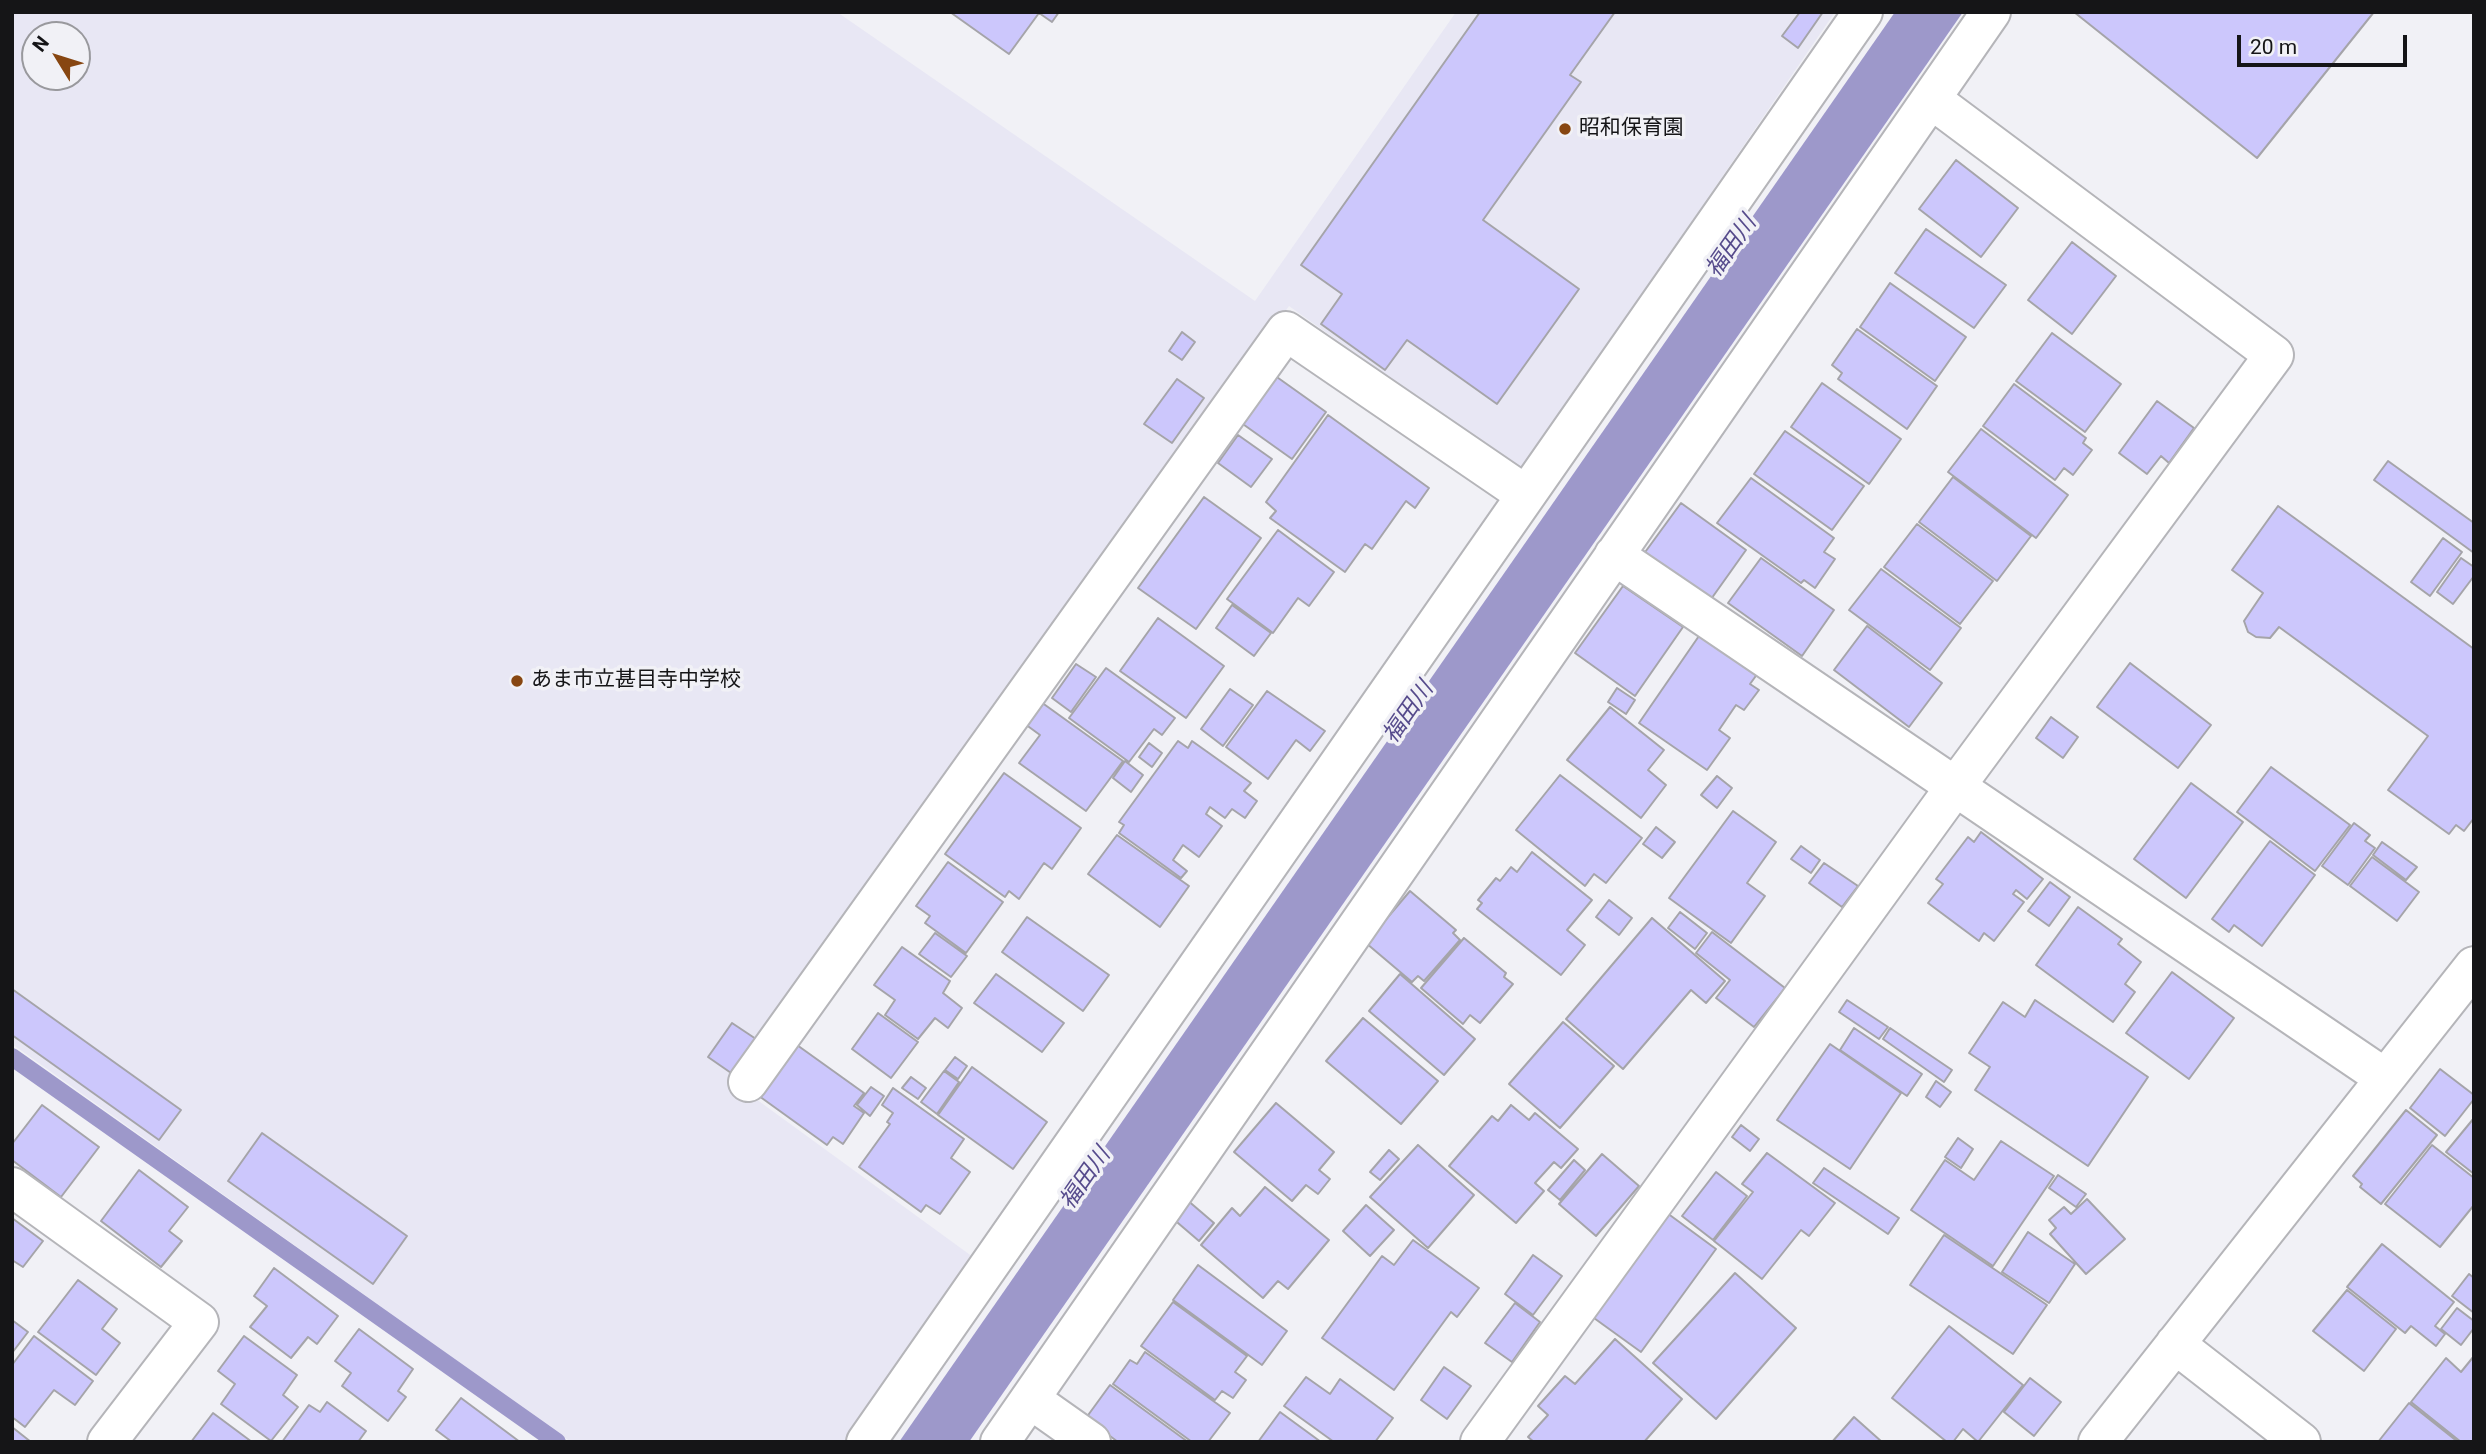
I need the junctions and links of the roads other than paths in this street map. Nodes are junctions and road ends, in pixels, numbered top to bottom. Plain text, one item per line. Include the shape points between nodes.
1 (1863, 12) edge
2 (1992, 12) edge
3 (1931, 100) junction
4 (1526, 495) junction
5 (1614, 555) junction
6 (1955, 787) junction
7 (2474, 966) edge
8 (2385, 1078) junction
9 (748, 1082) dead end
10 (12, 1186) edge
11 (2175, 1344) junction
12 (1030, 1399) junction
13 (107, 1442) edge
14 (866, 1442) edge
15 (1000, 1442) edge
16 (1091, 1442) edge
17 (1480, 1442) edge
18 (2098, 1442) edge
19 (2301, 1442) edge

1 - 4 street
2 - 3 street
3 - 5 street
3 - 6 street via 2274,355
4 - 9 street via 1286,331
4 - 14 street
5 - 6 street
5 - 12 street
6 - 8 street
6 - 17 street
7 - 8 street
8 - 11 street
10 - 13 street via 199,1322
11 - 18 street
11 - 19 street
12 - 15 street
12 - 16 street

